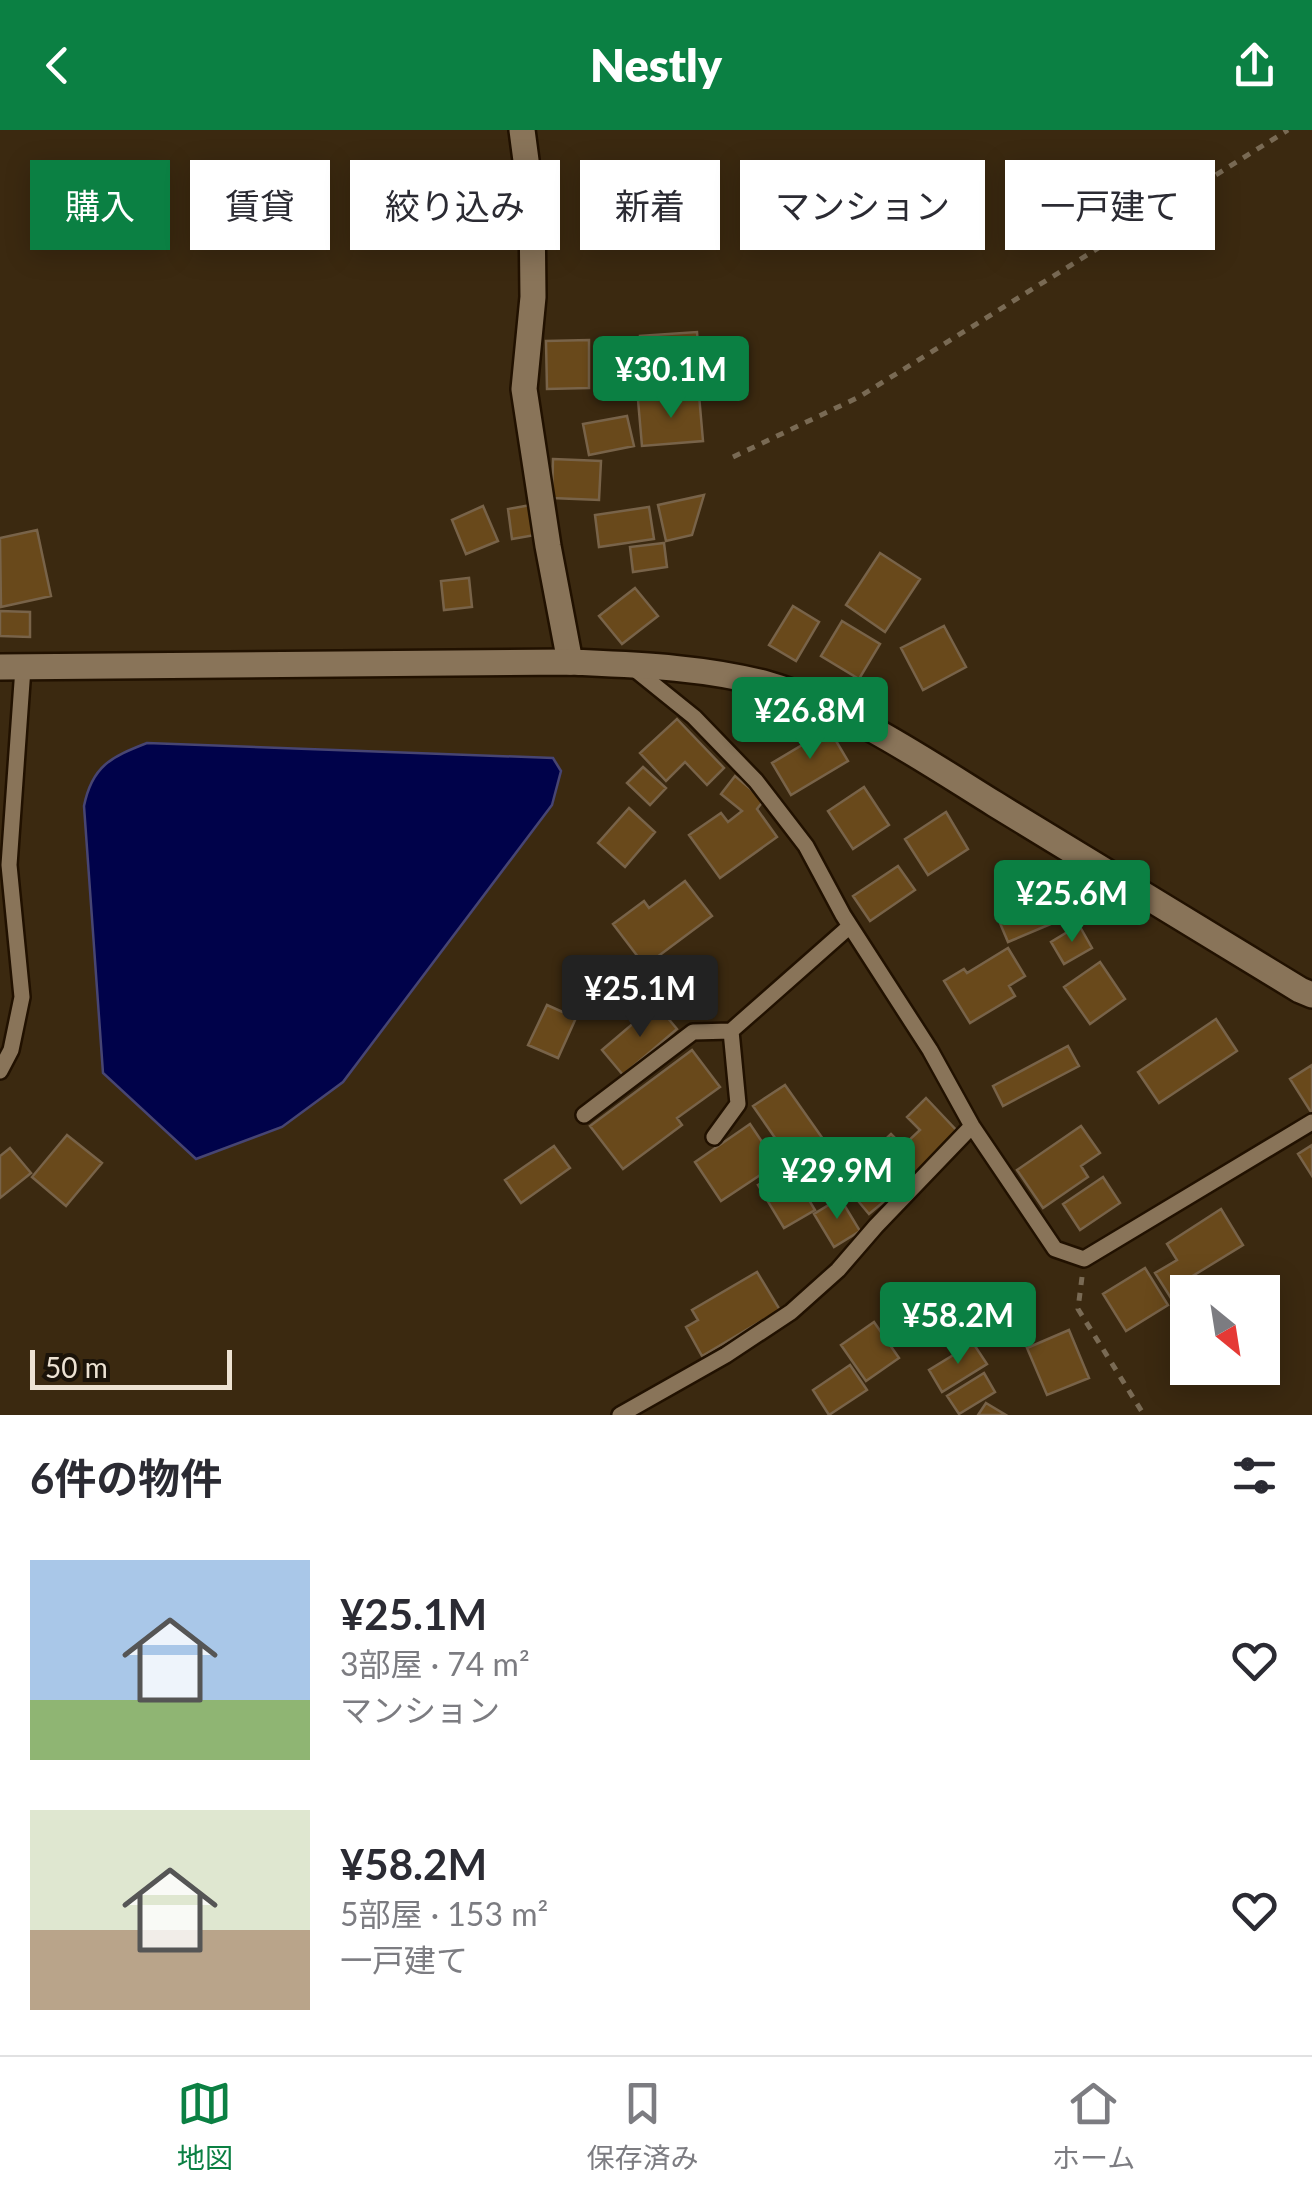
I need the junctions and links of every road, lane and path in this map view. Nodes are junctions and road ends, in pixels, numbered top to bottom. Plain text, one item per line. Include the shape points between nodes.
1 (522, 130) edge
2 (1288, 130) edge
3 (733, 457) dead end
4 (570, 662) junction
5 (628, 664) junction
6 (11, 667) edge
7 (850, 926) junction
8 (1312, 995) edge
9 (730, 1031) junction
10 (0, 1070) edge
11 (584, 1116) dead end
12 (1312, 1122) edge
13 (972, 1126) junction
14 (714, 1137) dead end
15 (1084, 1259) junction
16 (620, 1415) edge
17 (1144, 1415) edge

1 - 4 street via 533,297 524,389
2 - 3 path via 859,397
4 - 5 street
4 - 6 street
5 - 7 lane via 694,717 756,780 806,846
5 - 8 street via 768,684 818,704 892,741
6 - 10 lane via 10,865 22,996 12,1050
7 - 9 lane
7 - 13 lane
9 - 11 lane via 693,1032
9 - 14 lane via 738,1104
12 - 15 lane
13 - 15 lane via 1055,1249
13 - 16 lane via 792,1312
15 - 17 path via 1078,1309

